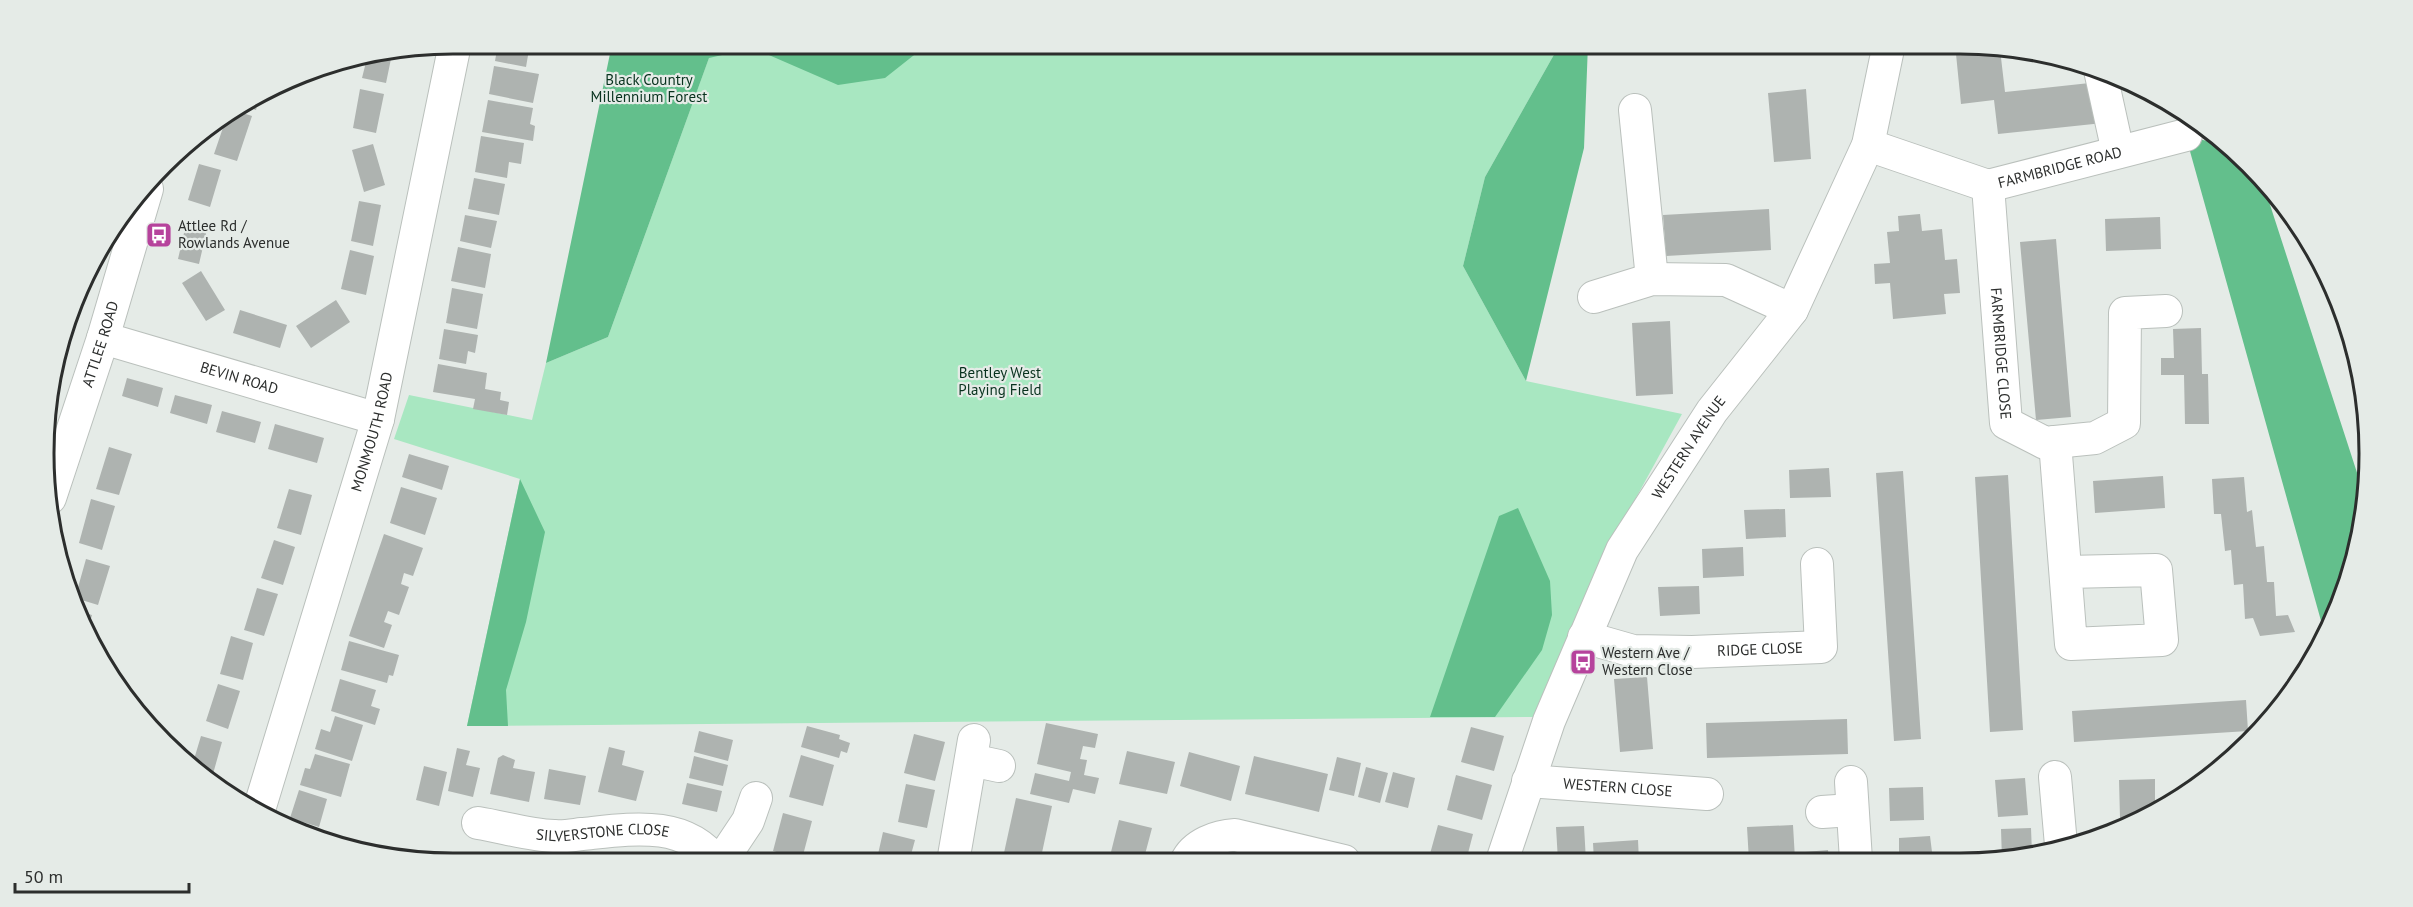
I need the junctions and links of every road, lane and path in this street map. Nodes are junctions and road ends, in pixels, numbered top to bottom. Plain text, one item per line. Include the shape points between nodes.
1 (453, 54) edge
2 (1887, 54) edge
3 (2102, 80) edge
4 (1635, 110) dead end
5 (2186, 135) dead end
6 (1868, 145) junction
7 (2118, 153) junction
8 (1988, 186) junction
9 (132, 216) edge
10 (124, 232) edge
11 (1652, 279) junction
12 (1594, 297) dead end
13 (1792, 310) junction
14 (2166, 311) dead end
15 (102, 338) junction
16 (378, 419) junction
17 (2055, 442) junction
18 (55, 482) edge
19 (1817, 564) dead end
20 (2067, 572) dead end
21 (1584, 637) junction
22 (982, 755) dead end
23 (2055, 777) dead end
24 (1528, 781) junction
25 (1707, 794) dead end
26 (756, 798) dead end
27 (1842, 801) dead end
28 (261, 803) edge
29 (477, 823) dead end
30 (2061, 840) edge
31 (711, 853) edge
32 (726, 853) edge
33 (955, 853) edge
34 (1192, 853) edge
35 (1310, 853) edge
36 (1505, 853) edge
37 (1854, 853) edge

1 - 16 street, MONMOUTH ROAD
2 - 6 street, WESTERN AVENUE
3 - 7 street
4 - 11 street
5 - 7 street, FARMBRIDGE ROAD
6 - 8 street, FARMBRIDGE ROAD
6 - 13 street, WESTERN AVENUE
7 - 8 street, FARMBRIDGE ROAD
8 - 17 street, FARMBRIDGE CLOSE via 2006,423 2046,443
9 - 10 street, ATTLEE ROAD
10 - 15 street, ATTLEE ROAD
11 - 12 street
11 - 13 street via 1726,280
13 - 21 street, WESTERN AVENUE via 1712,411 1622,550
14 - 17 street, FARMBRIDGE CLOSE via 2125,313 2124,423 2095,438
15 - 16 street, BEVIN ROAD
15 - 18 street, ATTLEE ROAD
16 - 28 street, MONMOUTH ROAD
17 - 20 street
19 - 21 street, RIDGE CLOSE via 1821,647 1633,651
21 - 24 street, WESTERN AVENUE
22 - 33 street
23 - 30 street
24 - 25 street, WESTERN CLOSE
24 - 36 street, WESTERN AVENUE
26 - 32 street, SILVERSTONE CLOSE via 748,821
27 - 37 street
29 - 31 street, SILVERSTONE CLOSE via 555,837 632,829 668,830
34 - 35 street via 1219,836 1234,835

